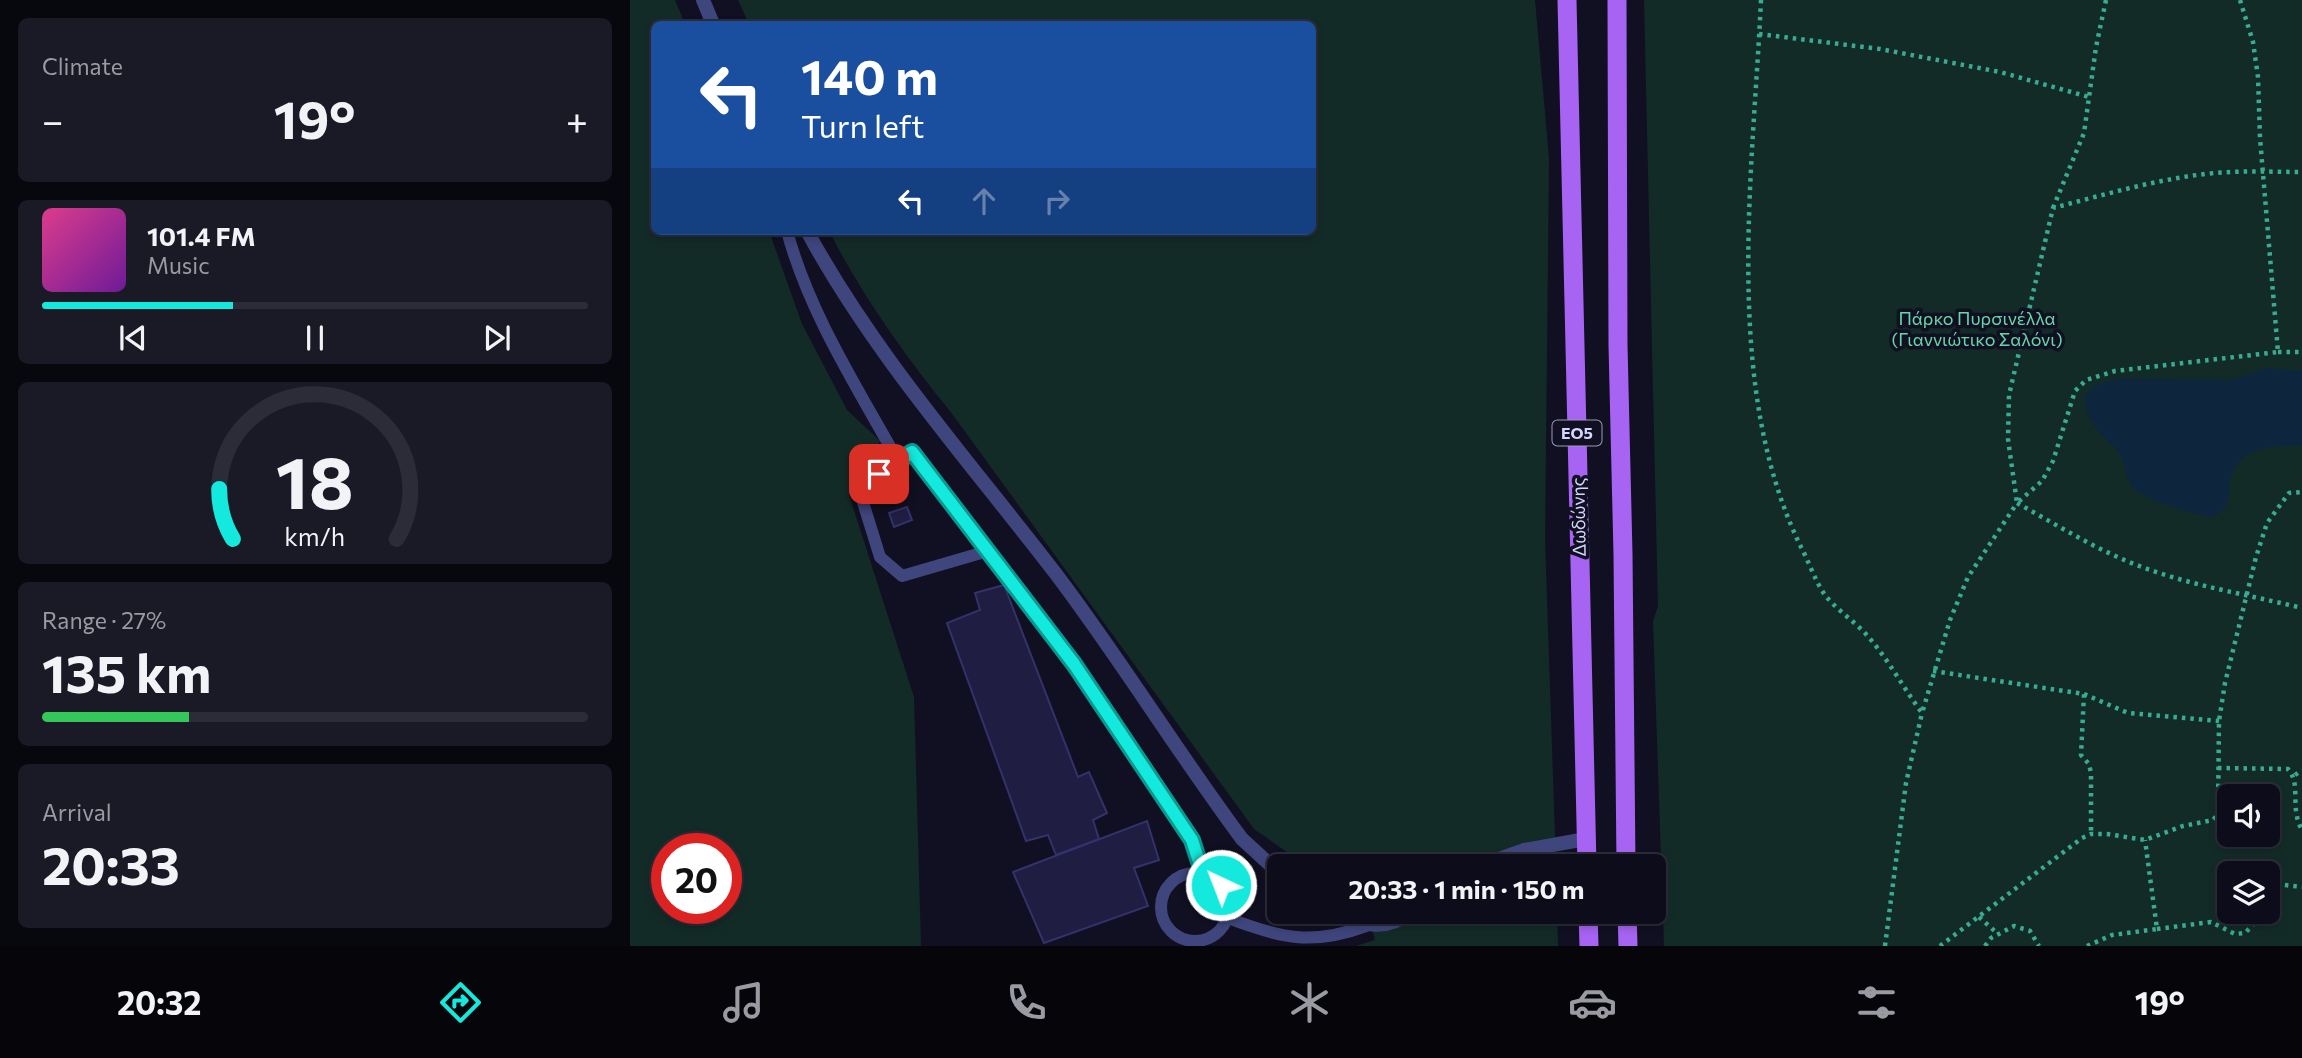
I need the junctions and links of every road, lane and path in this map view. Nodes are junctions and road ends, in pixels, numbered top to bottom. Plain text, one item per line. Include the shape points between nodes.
1 (703, 0) edge
2 (1567, 0) edge
3 (1618, 0) edge
4 (1761, 0) edge
5 (2106, 0) edge
6 (2240, 0) edge
7 (712, 21) edge
8 (1759, 34) junction
9 (2089, 97) junction
10 (2264, 172) junction
11 (2302, 172) edge
12 (2053, 208) junction
13 (787, 235) edge
14 (809, 235) edge
15 (2278, 352) junction
16 (2302, 352) edge
17 (898, 461) junction
18 (2302, 492) edge
19 (2017, 503) junction
20 (988, 551) junction
21 (2246, 596) junction
22 (2302, 608) edge
23 (1933, 671) junction
24 (2084, 694) junction
25 (1922, 713) junction
26 (2219, 721) junction
27 (2218, 768) junction
28 (2302, 769) edge
29 (2295, 775) junction
30 (2302, 830) edge
31 (2091, 834) junction
32 (1586, 839) junction
33 (2145, 840) junction
34 (1513, 854) edge
35 (1587, 854) edge
36 (1626, 854) edge
37 (1267, 862) edge
38 (1203, 874) junction
39 (2280, 884) edge
40 (2302, 887) edge
41 (1979, 917) junction
42 (1227, 918) junction
43 (1362, 924) edge
44 (1383, 924) edge
45 (1588, 924) edge
46 (1627, 924) edge
47 (2254, 924) edge
48 (1366, 926) junction
49 (2157, 929) junction
50 (1998, 934) junction
51 (1589, 946) edge
52 (1628, 946) edge
53 (1885, 946) edge
54 (1940, 946) edge
55 (1985, 946) edge
56 (2039, 946) edge
57 (2087, 946) edge

1 - 7 street
2 - 32 main road, Δωδώνης / ΕΟ5
3 - 36 main road, ΕΟ5
4 - 8 path
5 - 9 path
6 - 10 path via 2253,42
8 - 9 path via 1973,66
8 - 25 path via 1750,272 1757,408 1787,519 1824,594 1864,632
9 - 12 path via 2084,133
10 - 11 path
10 - 12 path via 2204,174
10 - 15 path
12 - 19 path via 2009,395 2008,439
13 - 17 lane via 803,281 841,360
14 - 37 street via 885,354 1056,575 1242,839
15 - 16 path
15 - 19 path via 2115,371 2086,380 2075,391 2042,481
17 - 20 lane via 912,452
17 - 20 lane via 879,474 862,499 880,557 902,576
18 - 21 path via 2289,493 2267,523
19 - 21 path via 2112,554 2174,578
19 - 23 path via 1968,577
20 - 38 lane via 1074,664 1192,840
21 - 22 path
21 - 26 path
23 - 24 path
23 - 25 path
24 - 26 path via 2128,713
24 - 31 path via 2081,755 2091,773
25 - 53 path via 1906,783
26 - 27 path
27 - 29 path via 2288,769
27 - 33 path via 2218,814 2213,820
28 - 29 path
29 - 30 path via 2295,814
31 - 33 path
31 - 41 path via 2068,846
32 - 34 street
32 - 35 main road, Δωδώνης / ΕΟ5
33 - 49 path
38 - 42 lane via 1221,885 1227,895
38 - 42 lane via 1181,876 1165,890 1161,901 1164,923 1171,932 1192,942 1214,936
39 - 40 path
41 - 50 path
41 - 54 path
42 - 48 lane via 1284,939 1345,936
43 - 48 street
44 - 48 street
45 - 51 main road
46 - 52 main road
47 - 49 path via 2245,933 2235,934 2211,922
49 - 57 path via 2112,935
50 - 55 path
50 - 56 path via 2021,926 2031,931

